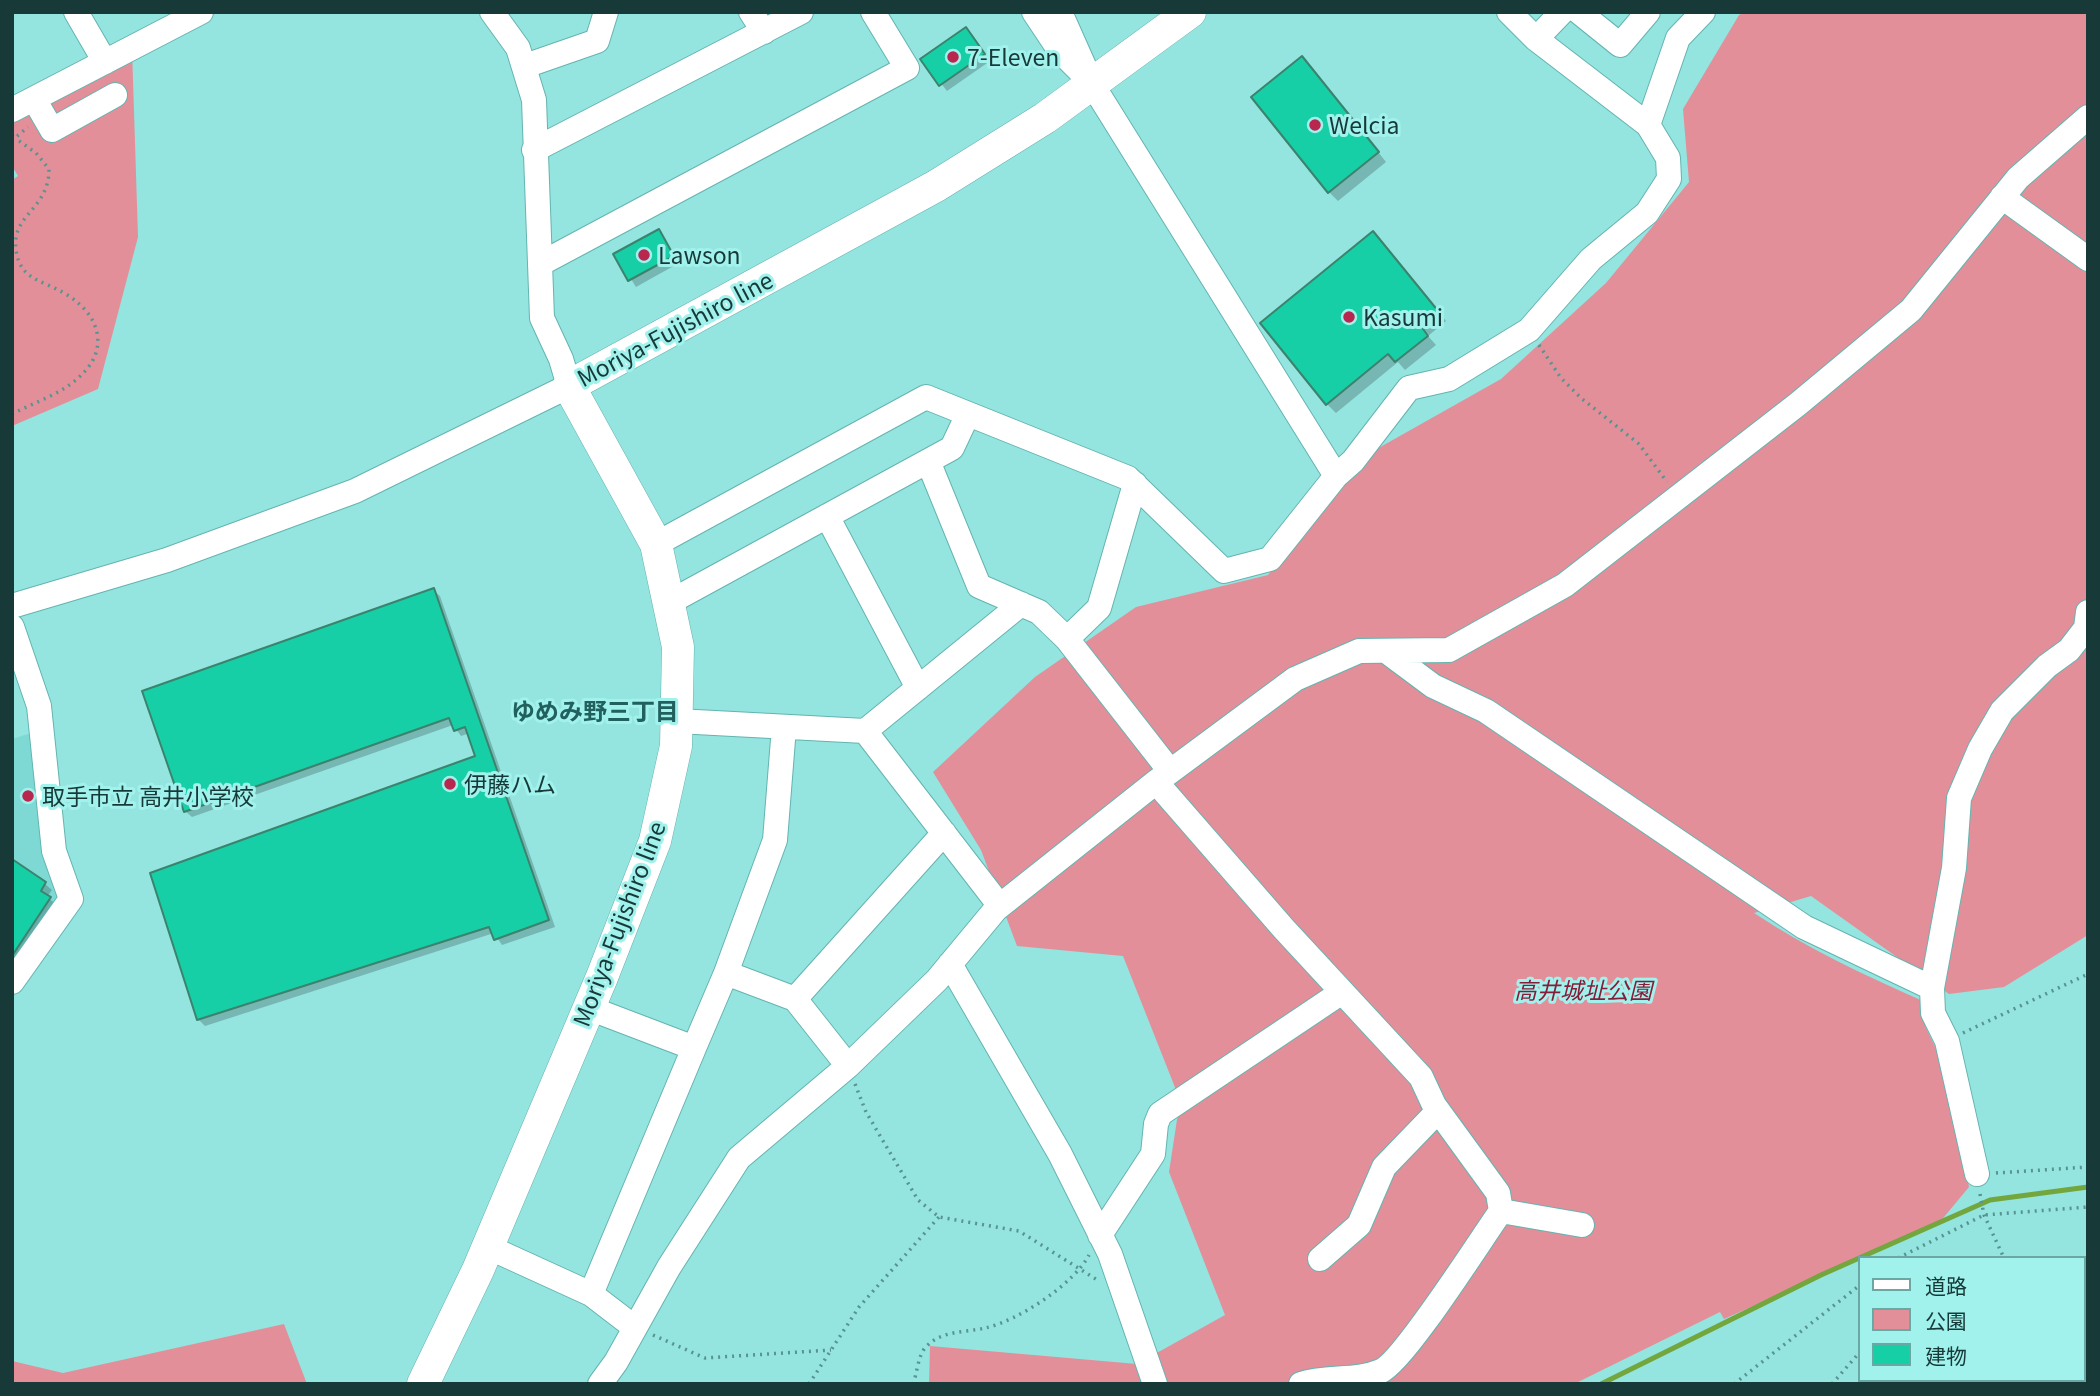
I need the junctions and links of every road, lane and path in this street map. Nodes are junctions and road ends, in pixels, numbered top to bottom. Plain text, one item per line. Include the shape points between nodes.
1 (76, 12) edge
2 (201, 12) edge
3 (492, 12) edge
4 (606, 12) edge
5 (801, 12) edge
6 (873, 12) edge
7 (1034, 12) edge
8 (1060, 12) edge
9 (1190, 12) edge
10 (1509, 12) edge
11 (1562, 12) edge
12 (1579, 12) edge
13 (1648, 12) edge
14 (1703, 12) edge
15 (757, 22) edge
16 (1536, 39) junction
17 (526, 66) junction
18 (96, 67) junction
19 (1092, 84) junction
20 (23, 104) edge
21 (2088, 117) edge
22 (1648, 125) junction
23 (15, 138) dead end
24 (534, 150) junction
25 (2002, 197) junction
26 (2088, 259) edge
27 (540, 264) junction
28 (1529, 330) junction
29 (569, 386) junction
30 (12, 414) edge
31 (968, 414) junction
32 (928, 461) junction
33 (1336, 476) junction
34 (1135, 484) junction
35 (1678, 497) junction
36 (827, 516) junction
37 (656, 544) junction
38 (668, 603) junction
39 (1021, 604) junction
40 (12, 606) edge
41 (2088, 612) edge
42 (12, 627) edge
43 (1068, 639) junction
44 (1385, 651) junction
45 (918, 688) junction
46 (677, 721) junction
47 (784, 727) junction
48 (865, 731) junction
49 (1163, 776) junction
50 (944, 833) junction
51 (1000, 906) junction
52 (950, 964) junction
53 (726, 972) junction
54 (2088, 974) edge
55 (12, 982) edge
56 (1932, 988) junction
57 (1342, 992) junction
58 (795, 999) junction
59 (589, 1008) junction
60 (1947, 1041) junction
61 (694, 1048) junction
62 (848, 1066) junction
63 (1438, 1111) junction
64 (2088, 1167) edge
65 (1978, 1181) junction
66 (2088, 1207) edge
67 (1501, 1211) junction
68 (1985, 1213) junction
69 (939, 1217) junction
70 (1582, 1225) dead end
71 (1100, 1235) junction
72 (488, 1247) junction
73 (1902, 1256) edge
74 (2003, 1256) edge
75 (1320, 1259) dead end
76 (1080, 1271) junction
77 (1858, 1287) edge
78 (591, 1294) junction
79 (1125, 1296) junction
80 (635, 1327) junction
81 (831, 1350) junction
82 (1858, 1354) edge
83 (423, 1384) edge
84 (600, 1384) edge
85 (809, 1384) edge
86 (913, 1384) edge
87 (1155, 1384) edge
88 (1301, 1384) edge
89 (1734, 1384) edge
90 (1832, 1384) edge

1 - 18 street
2 - 18 street
3 - 17 street
4 - 17 street via 597,41
5 - 15 street
6 - 27 street via 907,68
7 - 19 street via 1060,51
8 - 19 street
9 - 19 main road, Moriya-Fujishiro line
10 - 16 street
11 - 16 street
12 - 13 street via 1620,45
14 - 22 street via 1678,38
15 - 24 street
16 - 22 street
17 - 24 street via 534,100
18 - 20 street
18 - 20 street via 111,97 52,130
19 - 29 main road, Moriya-Fujishiro line via 936,186
19 - 33 street
21 - 25 street
22 - 28 street via 1668,158 1669,179 1647,212 1591,259
23 - 30 path via 49,169 44,198 24,218 16,234 22,269 88,312 99,337 98,353 79,378
24 - 27 street
25 - 26 street
25 - 35 street via 1912,310
27 - 29 street via 542,318
28 - 33 street via 1449,379 1409,388 1353,461
28 - 35 path via 1561,378 1639,444
29 - 37 main road, Moriya-Fujishiro line
29 - 40 street via 355,491 167,560
31 - 32 street via 952,448
31 - 34 street
31 - 37 street via 926,397
32 - 36 street
32 - 39 street via 979,586
33 - 34 street via 1270,559 1224,571
34 - 43 street via 1099,608
35 - 44 street via 1565,585 1449,650
36 - 38 street
36 - 45 street
37 - 38 main road, Moriya-Fujishiro line
38 - 46 main road, Moriya-Fujishiro line via 678,647
39 - 43 street via 1039,612
39 - 45 street
41 - 56 street via 2086,628 2069,650 2002,711 1959,798 1947,913
42 - 55 street via 39,706 54,851 71,899
43 - 49 street
44 - 49 street via 1359,651 1295,679
44 - 56 street via 1433,686 1486,711 1804,927
45 - 48 street
46 - 47 street
46 - 59 main road, Moriya-Fujishiro line via 676,746 655,841
47 - 48 street
47 - 53 street via 775,840
48 - 50 street
49 - 51 street
49 - 57 street
50 - 51 street
50 - 58 street
51 - 52 street
52 - 62 street
52 - 71 street via 1060,1154
53 - 58 street
53 - 61 street
54 - 60 path
56 - 60 street via 1933,1013
57 - 63 street via 1421,1077
57 - 71 street via 1160,1114 1153,1154
58 - 62 street
59 - 61 street
59 - 72 main road, Moriya-Fujishiro line
60 - 65 street
61 - 78 street
62 - 69 path via 866,1112 918,1200
62 - 80 street via 738,1158
63 - 67 street via 1499,1193
63 - 75 street via 1384,1167 1359,1225
64 - 65 path
65 - 68 path
66 - 68 path
67 - 70 street
67 - 88 street via 1409,1343 1385,1369
68 - 73 path
68 - 74 path
69 - 76 path via 1018,1231
69 - 81 path via 859,1307
71 - 76 path
71 - 79 street
72 - 78 street
72 - 83 main road, Moriya-Fujishiro line
76 - 79 path
76 - 86 path via 1037,1303 988,1328 946,1334 924,1349
77 - 89 path
78 - 80 street
79 - 87 street
80 - 81 path via 705,1358
80 - 84 street
81 - 85 path
82 - 90 path

